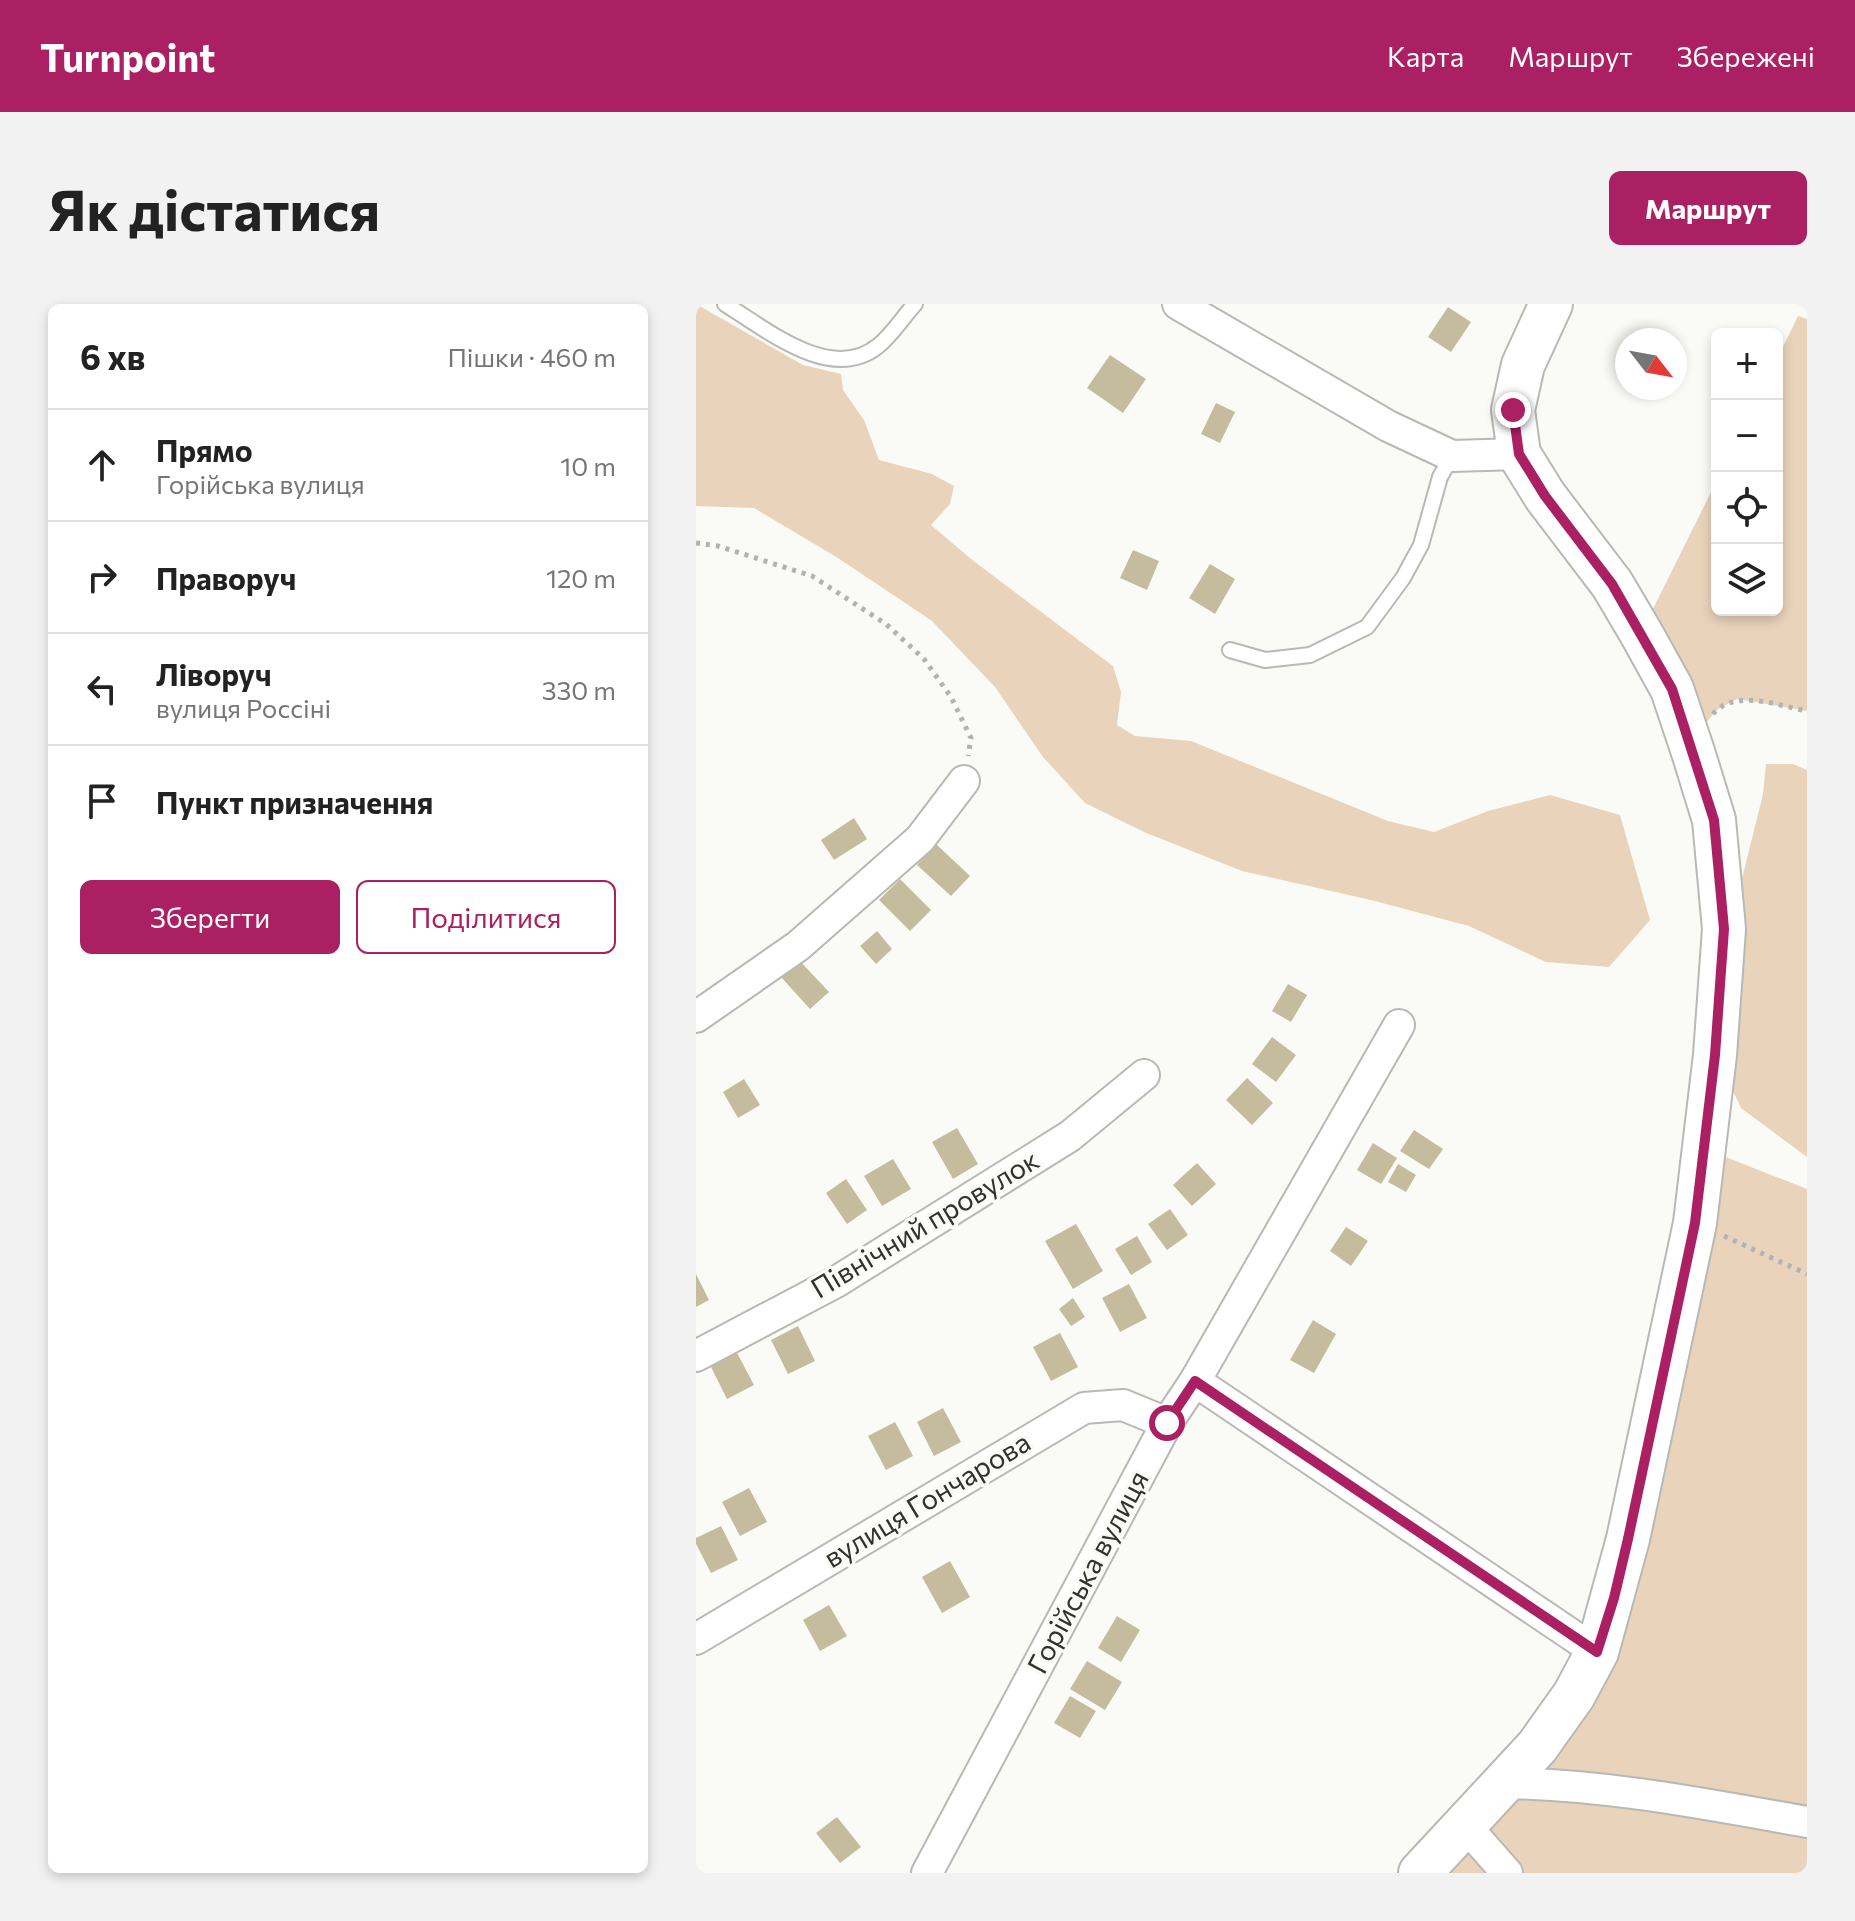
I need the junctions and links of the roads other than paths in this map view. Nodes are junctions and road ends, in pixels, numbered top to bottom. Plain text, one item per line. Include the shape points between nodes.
1 (725, 304) edge
2 (915, 304) edge
3 (1178, 304) edge
4 (1545, 307) edge
5 (1519, 454) junction
6 (1452, 456) junction
7 (1230, 650) dead end
8 (964, 781) road end
9 (696, 1017) edge
10 (1399, 1025) dead end
11 (1144, 1075) dead end
12 (696, 1356) edge
13 (1195, 1381) junction
14 (1167, 1423) junction
15 (696, 1639) edge
16 (1597, 1652) junction
17 (1501, 1783) junction
18 (1807, 1822) edge
19 (1463, 1823) junction
20 (927, 1873) edge
21 (1420, 1873) edge
22 (1507, 1873) edge

1 - 2 lane via 794,346 839,360 878,346
3 - 6 street via 1388,426
4 - 5 street via 1513,410
5 - 6 street
5 - 16 street via 1612,584 1672,689 1714,820 1724,929 1695,1223 1628,1539
6 - 7 lane via 1440,477 1421,545 1367,627 1310,655 1265,660
8 - 9 street via 920,839 798,946
10 - 13 street, Горійська вулиця
11 - 12 street, Північний провулок via 1057,1144 836,1282
13 - 14 street, Горійська вулиця
13 - 16 street
14 - 15 street, вулиця Гончарова via 1123,1405 1084,1408
14 - 20 street, Горійська вулиця
16 - 17 street via 1537,1747
17 - 18 street via 1687,1800
17 - 19 street
19 - 21 street
19 - 22 street

